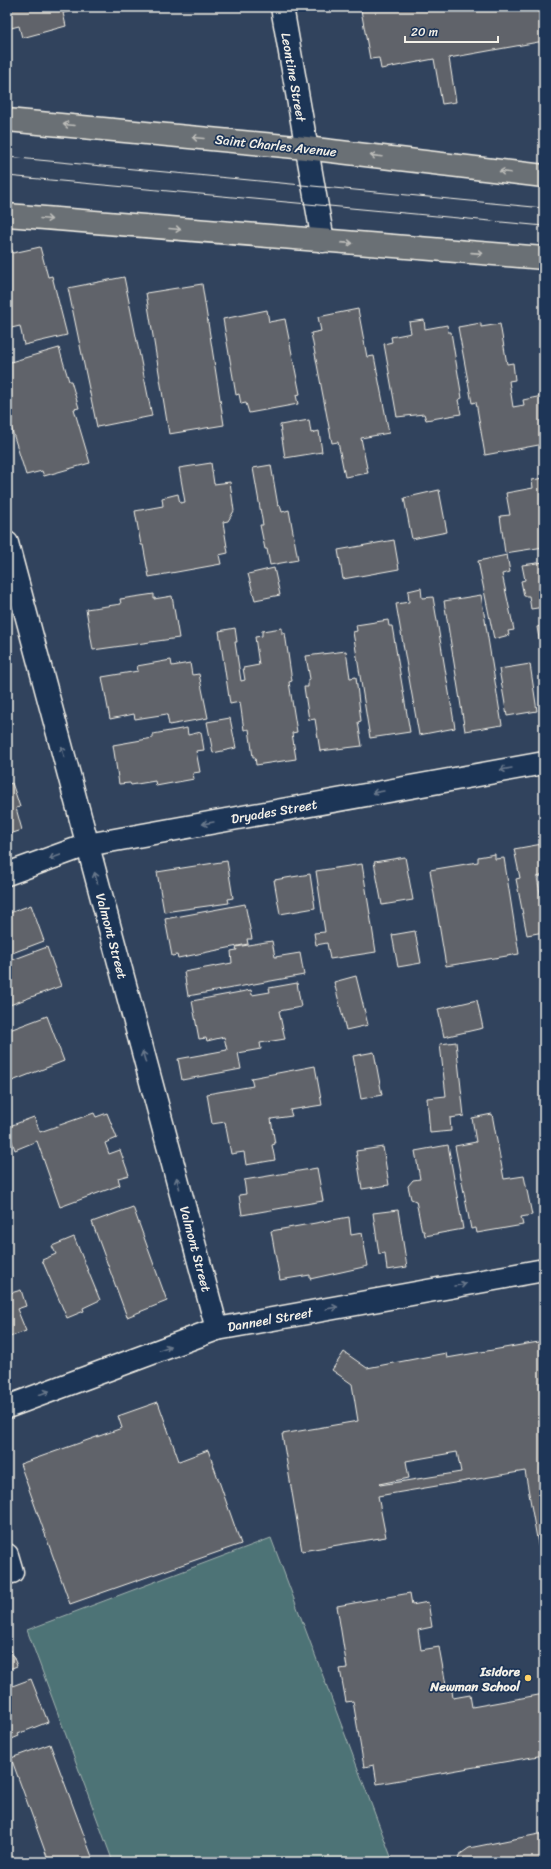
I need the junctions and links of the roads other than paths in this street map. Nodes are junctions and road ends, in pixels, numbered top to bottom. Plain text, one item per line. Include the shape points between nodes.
1 (282, 7) edge
2 (7, 120) edge
3 (306, 148) junction
4 (544, 176) edge
5 (7, 216) edge
6 (323, 241) junction
7 (544, 258) edge
8 (7, 543) edge
9 (544, 762) edge
10 (87, 845) junction
11 (7, 874) edge
12 (544, 1270) edge
13 (217, 1329) junction
14 (7, 1407) edge

1 - 3 street, Leontine Street
3 -> 2 main road, Saint Charles Avenue
4 -> 3 main road, Saint Charles Avenue
3 - 6 street, Leontine Street
5 -> 6 main road
6 -> 7 main road
10 -> 8 street, Valmont Street
9 -> 10 street, Dryades Street
10 -> 11 street, Dryades Street
13 -> 10 street, Valmont Street
13 -> 12 street, Danneel Street
14 -> 13 street, Danneel Street

